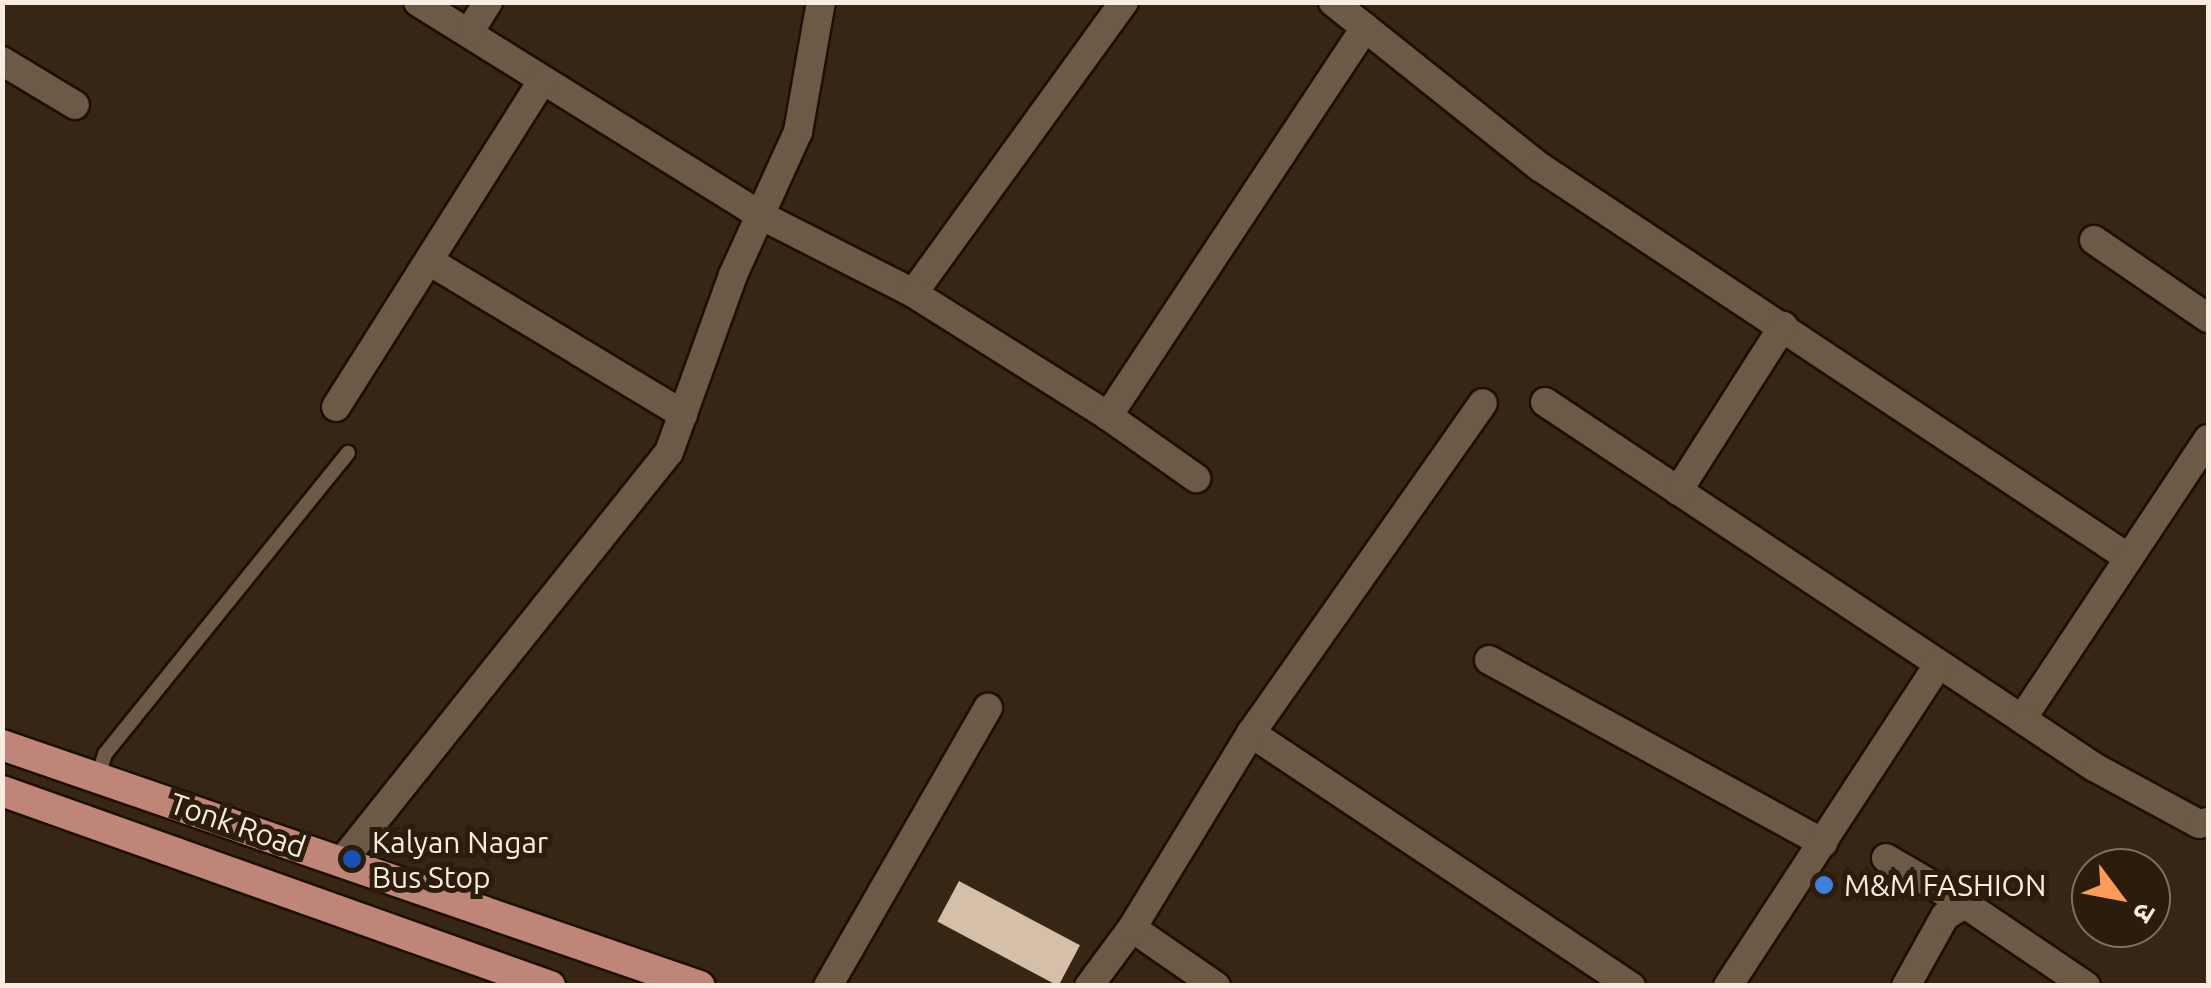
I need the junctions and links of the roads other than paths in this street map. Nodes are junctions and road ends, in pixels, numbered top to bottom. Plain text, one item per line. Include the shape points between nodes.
1 (418, 2) edge
2 (488, 2) edge
3 (821, 2) edge
4 (1124, 2) edge
5 (1333, 2) edge
6 (1365, 27) junction
7 (470, 31) junction
8 (2, 61) edge
9 (542, 81) junction
10 (75, 105) dead end
11 (762, 216) junction
12 (2094, 240) dead end
13 (428, 262) junction
14 (913, 292) junction
15 (2208, 318) edge
16 (1783, 326) junction
17 (1545, 402) dead end
18 (1484, 403) dead end
19 (336, 408) dead end
20 (683, 414) junction
21 (1108, 416) junction
22 (2208, 439) edge
23 (348, 453) dead end
24 (1196, 478) dead end
25 (1678, 491) junction
26 (2130, 558) junction
27 (1489, 660) dead end
28 (1939, 664) junction
29 (988, 708) dead end
30 (2022, 719) junction
31 (1251, 733) junction
32 (2, 745) edge
33 (98, 777) junction
34 (2, 791) edge
35 (2208, 822) edge
36 (1823, 842) junction
37 (1886, 858) dead end
38 (343, 860) junction
39 (1965, 904) junction
40 (1132, 928) junction
41 (550, 986) edge
42 (700, 986) edge
43 (828, 986) edge
44 (1089, 986) edge
45 (1216, 986) edge
46 (1631, 986) edge
47 (1728, 986) edge
48 (1906, 986) edge
49 (2086, 986) edge

1 - 7 street
2 - 7 street
3 - 11 street via 798,132
4 - 14 street
5 - 6 street
6 - 16 street via 1540,166
6 - 21 street
7 - 9 street
8 - 10 street
9 - 11 street
9 - 13 street
11 - 14 street
11 - 20 street
12 - 15 street
13 - 19 street
13 - 20 street
14 - 21 street
16 - 25 street
16 - 26 street
17 - 25 street
18 - 31 street
20 - 38 street via 669,452
21 - 24 street
22 - 26 street
23 - 33 lane via 105,754
25 - 28 street
26 - 30 street
27 - 36 street
28 - 30 street
28 - 36 street
29 - 43 street
30 - 35 street via 2094,767 2200,824
31 - 40 street
31 - 46 street
32 - 33 main road, Tonk Road
33 - 38 main road, Tonk Road
34 - 41 main road, Tonk Road
36 - 47 street
37 - 39 street
38 - 42 main road, Tonk Road
39 - 48 street via 1945,916
39 - 49 street
40 - 44 street
40 - 45 street

